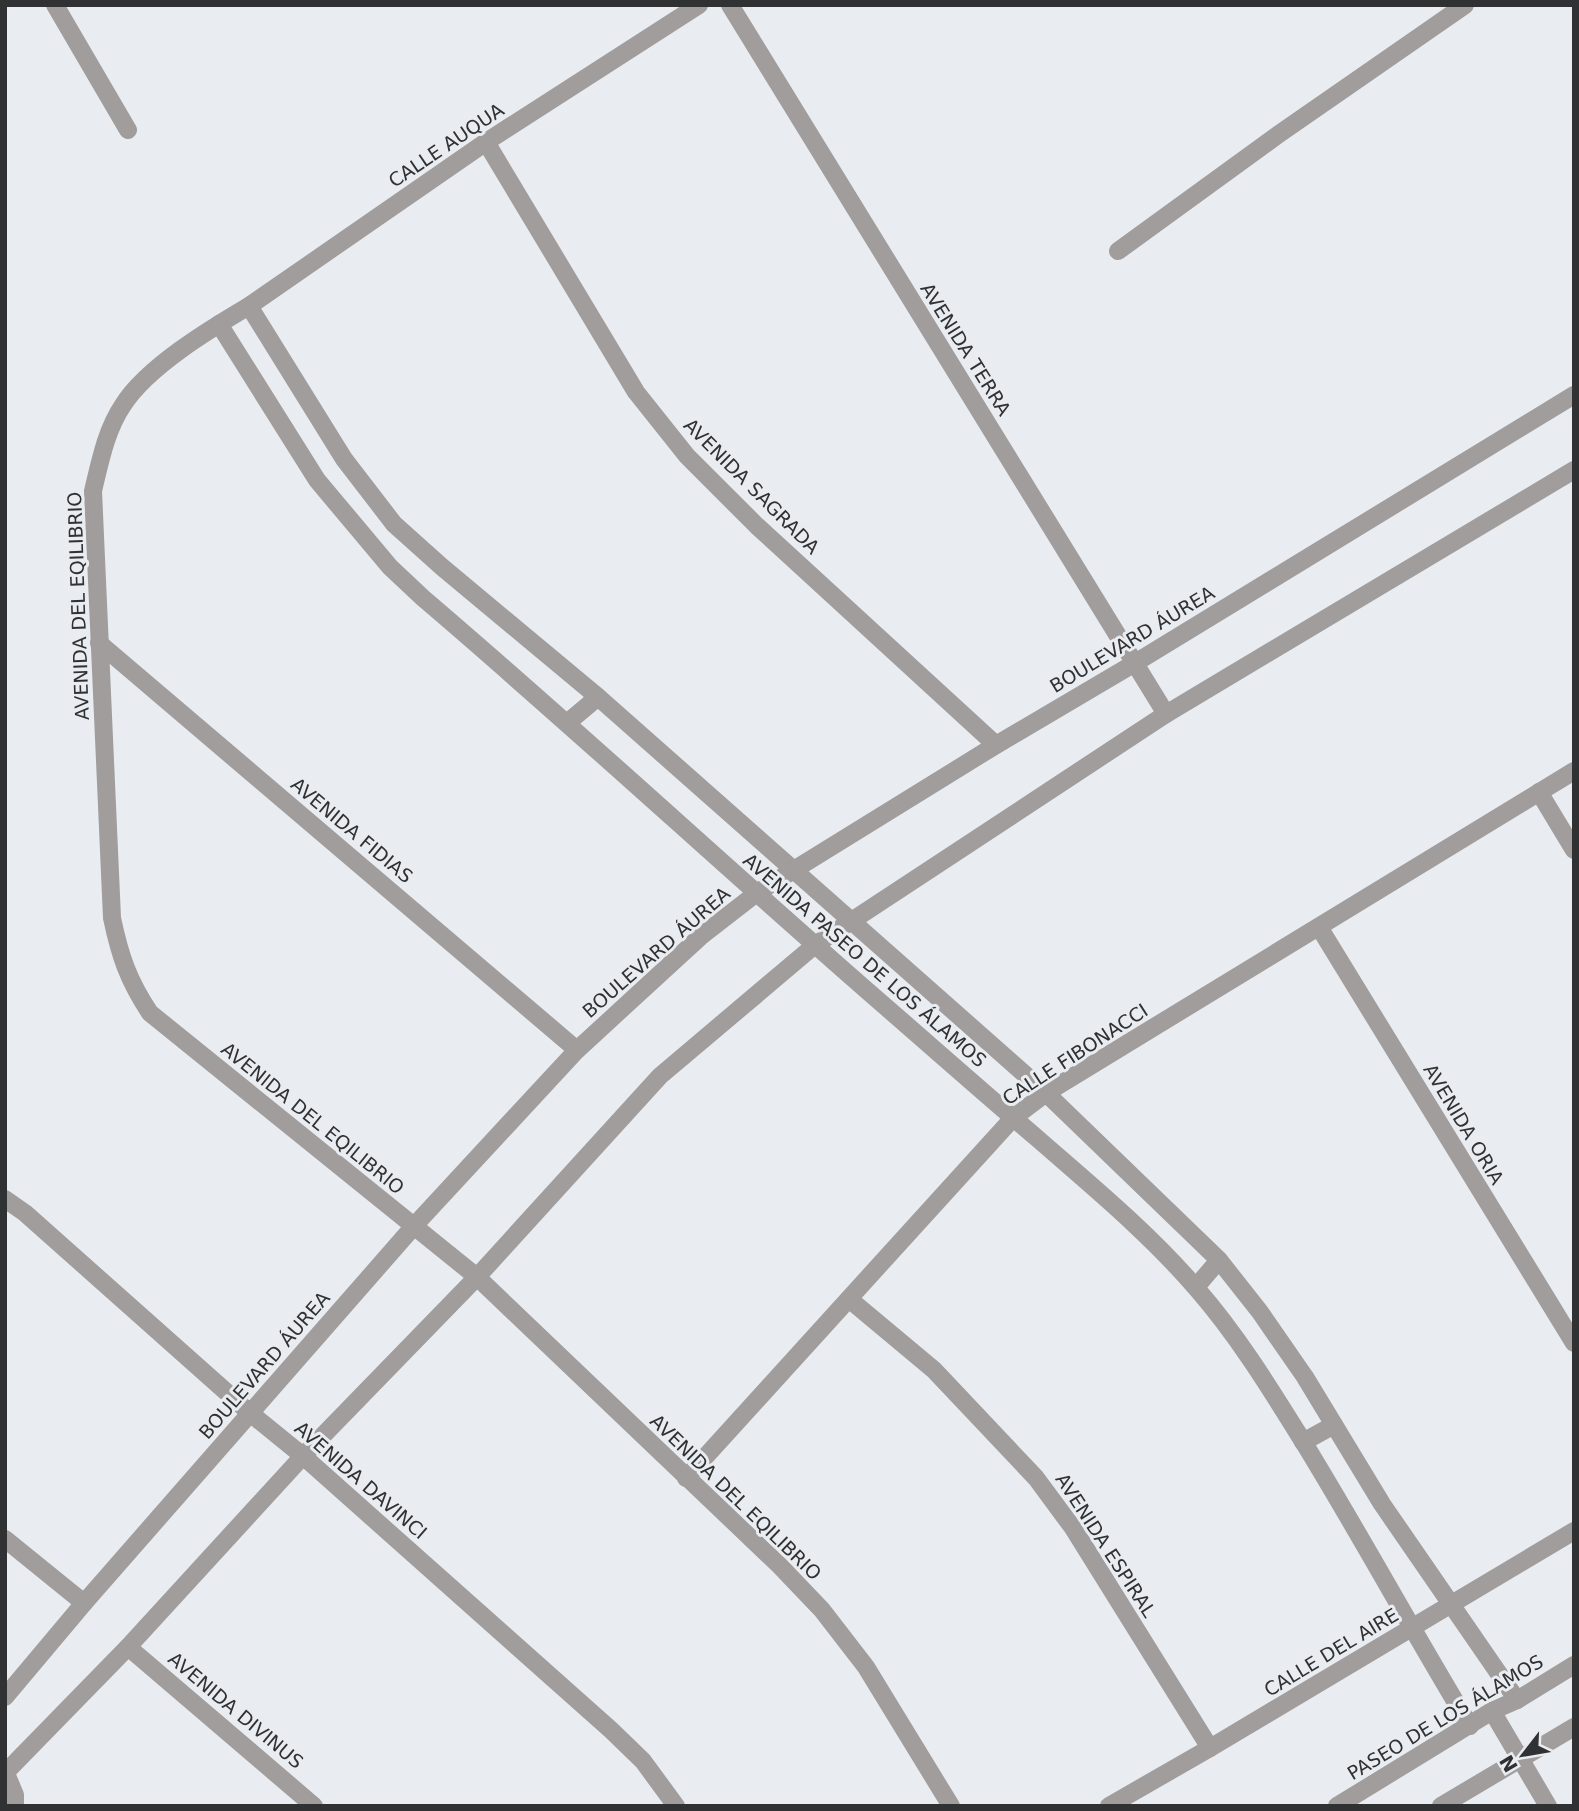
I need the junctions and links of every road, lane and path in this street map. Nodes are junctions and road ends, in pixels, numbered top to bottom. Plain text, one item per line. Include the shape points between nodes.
1 (55, 5) edge
2 (699, 5) edge
3 (730, 5) edge
4 (1465, 5) edge
5 (128, 130) dead end
6 (486, 142) junction
7 (1118, 251) dead end
8 (249, 306) junction
9 (219, 324) junction
10 (1574, 395) edge
11 (1574, 470) edge
12 (394, 524) junction
13 (368, 542) junction
14 (99, 643) junction
15 (1135, 663) junction
16 (598, 697) junction
17 (1166, 714) junction
18 (567, 723) junction
19 (996, 745) junction
20 (1574, 771) edge
21 (1539, 792) junction
22 (1574, 850) edge
23 (794, 870) junction
24 (758, 892) junction
25 (850, 921) junction
26 (1319, 927) junction
27 (815, 945) junction
28 (577, 1049) junction
29 (1046, 1094) junction
30 (1013, 1118) junction
31 (5, 1199) edge
32 (414, 1226) junction
33 (1219, 1260) junction
34 (477, 1277) junction
35 (1196, 1287) junction
36 (849, 1299) junction
37 (1574, 1343) edge
38 (250, 1413) junction
39 (1334, 1424) junction
40 (1303, 1442) junction
41 (303, 1456) junction
42 (686, 1478) junction
43 (1574, 1531) edge
44 (5, 1539) edge
45 (84, 1603) junction
46 (1452, 1604) junction
47 (1411, 1629) junction
48 (128, 1647) junction
49 (1574, 1665) edge
50 (5, 1697) edge
51 (1517, 1700) junction
52 (1492, 1711) junction
53 (1469, 1726) junction
54 (1574, 1727) edge
55 (1210, 1748) junction
56 (1520, 1758) junction
57 (6, 1772) edge
58 (15, 1806) edge
59 (314, 1806) edge
60 (676, 1806) edge
61 (951, 1806) edge
62 (1109, 1806) edge
63 (1337, 1806) edge
64 (1441, 1806) edge
65 (1548, 1806) edge

1 - 5 street
2 - 6 street, CALLE AUQUA
3 - 15 street, AVENIDA TERRA
4 - 7 street
6 - 8 street, CALLE AUQUA
6 - 19 street, AVENIDA SAGRADA via 636,392 687,456
8 - 9 street, CALLE AUQUA
8 - 12 street, AVENIDA PASEO DE LOS ÁLAMOS via 344,460
9 - 13 street, AVENIDA PASEO DE LOS ÁLAMOS via 317,480
9 - 14 street, AVENIDA DEL EQILIBRIO via 152,373 123,404 104,443 93,491
10 - 15 street, BOULEVARD ÁUREA
11 - 17 street
12 - 13 street
12 - 16 street, AVENIDA PASEO DE LOS ÁLAMOS
13 - 18 street, AVENIDA PASEO DE LOS ÁLAMOS via 423,598
14 - 28 street, AVENIDA FIDIAS
14 - 32 street, AVENIDA DEL EQILIBRIO via 112,918 119,955 132,985 150,1013
15 - 17 street, AVENIDA TERRA
15 - 19 street, BOULEVARD ÁUREA
16 - 18 street
16 - 23 street, AVENIDA PASEO DE LOS ÁLAMOS
17 - 25 street
18 - 24 street, AVENIDA PASEO DE LOS ÁLAMOS
19 - 23 street, BOULEVARD ÁUREA
20 - 21 street, CALLE FIBONACCI
21 - 22 street
21 - 26 street, CALLE FIBONACCI
23 - 24 street, BOULEVARD ÁUREA
23 - 25 street, AVENIDA PASEO DE LOS ÁLAMOS
24 - 27 street, AVENIDA PASEO DE LOS ÁLAMOS
24 - 28 street, BOULEVARD ÁUREA via 700,937
25 - 27 street
25 - 29 street, AVENIDA PASEO DE LOS ÁLAMOS
26 - 29 street, CALLE FIBONACCI
26 - 37 street, AVENIDA ORIA
27 - 30 street, AVENIDA PASEO DE LOS ÁLAMOS
27 - 34 street via 660,1076
28 - 32 street, BOULEVARD ÁUREA
29 - 30 street, CALLE FIBONACCI
29 - 33 street, AVENIDA PASEO DE LOS ÁLAMOS
30 - 35 street, AVENIDA PASEO DE LOS ÁLAMOS via 1120,1212
30 - 36 street, CALLE FIBONACCI
31 - 38 street, AVENIDA DAVINCI
32 - 34 street, AVENIDA DEL EQILIBRIO
32 - 38 street, BOULEVARD ÁUREA
33 - 35 street
33 - 39 street, AVENIDA PASEO DE LOS ÁLAMOS via 1260,1312
34 - 41 street
34 - 42 street, AVENIDA DEL EQILIBRIO
35 - 40 street, AVENIDA PASEO DE LOS ÁLAMOS
36 - 42 street, CALLE FIBONACCI
36 - 55 street, AVENIDA ESPIRAL via 934,1370 1036,1478 1073,1528
38 - 41 street, AVENIDA DAVINCI
38 - 45 street, BOULEVARD ÁUREA
39 - 40 street
39 - 46 street, AVENIDA PASEO DE LOS ÁLAMOS via 1382,1504
40 - 47 street, AVENIDA PASEO DE LOS ÁLAMOS
41 - 48 street
41 - 60 street, AVENIDA DAVINCI via 611,1730 643,1761
42 - 61 street, AVENIDA DEL EQILIBRIO via 821,1610 866,1667
43 - 46 street, CALLE DEL AIRE
44 - 45 street
45 - 50 street, BOULEVARD ÁUREA
46 - 47 street, CALLE DEL AIRE
46 - 51 street, AVENIDA PASEO DE LOS ÁLAMOS
47 - 53 street, AVENIDA PASEO DE LOS ÁLAMOS
47 - 55 street, CALLE DEL AIRE
48 - 57 street
48 - 59 street, AVENIDA DIVINUS
49 - 51 street, PASEO DE LOS ÁLAMOS
51 - 52 street, PASEO DE LOS ÁLAMOS
52 - 53 street, PASEO DE LOS ÁLAMOS
52 - 56 street
53 - 63 street, PASEO DE LOS ÁLAMOS
54 - 56 street
55 - 62 street, CALLE DEL AIRE
56 - 64 street
56 - 65 street
57 - 58 street

